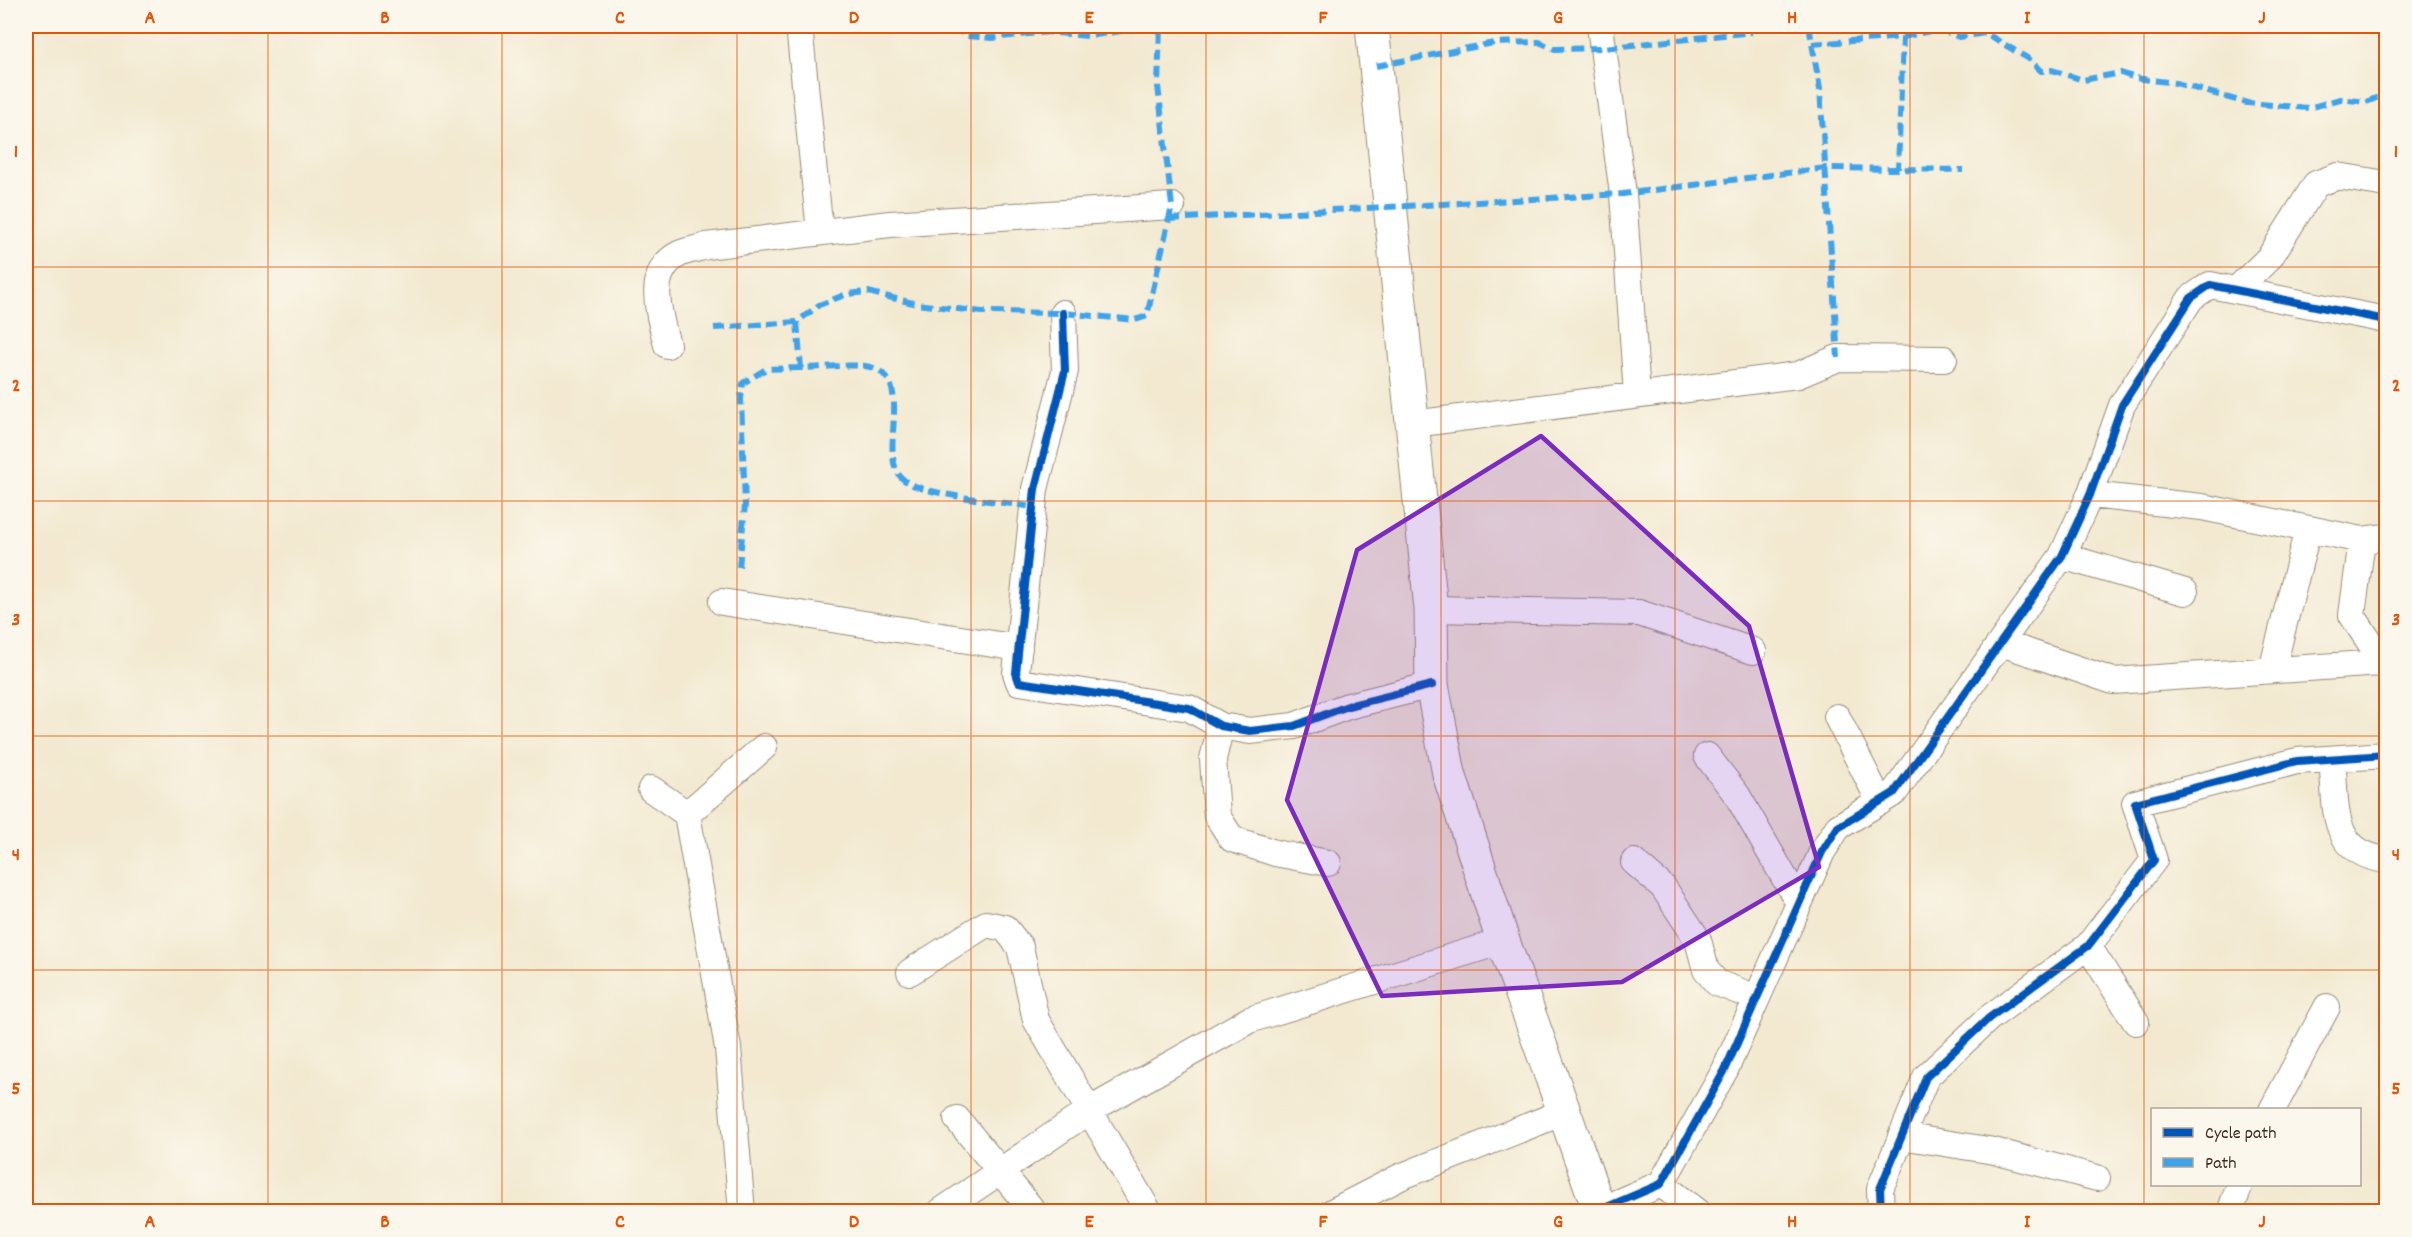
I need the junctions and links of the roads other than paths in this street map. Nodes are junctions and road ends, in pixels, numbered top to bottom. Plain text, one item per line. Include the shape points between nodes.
1 (799, 26) edge
2 (1372, 26) edge
3 (1600, 26) edge
4 (2386, 184) edge
5 (1172, 206) dead end
6 (820, 232) junction
7 (2236, 290) junction
8 (1064, 313) dead end
9 (2386, 320) edge
10 (667, 345) dead end
11 (1944, 359) dead end
12 (1636, 395) junction
13 (1413, 424) junction
14 (2090, 495) junction
15 (2308, 529) junction
16 (2374, 538) edge
17 (2062, 556) junction
18 (2185, 592) dead end
19 (722, 602) dead end
20 (1431, 609) junction
21 (2001, 643) junction
22 (1019, 648) junction
23 (1753, 651) dead end
24 (2384, 665) edge
25 (2272, 670) junction
26 (1431, 685) junction
27 (1837, 717) dead end
28 (1221, 726) junction
29 (764, 747) dead end
30 (1707, 756) dead end
31 (2386, 756) edge
32 (2332, 759) junction
33 (651, 789) dead end
34 (1880, 802) junction
35 (687, 814) junction
36 (2386, 860) edge
37 (1634, 862) dead end
38 (1328, 863) dead end
39 (1799, 903) junction
40 (1503, 941) junction
41 (2088, 946) junction
42 (910, 972) dead end
43 (1757, 999) junction
44 (2327, 1007) dead end
45 (2136, 1022) dead end
46 (2273, 1108) edge
47 (1090, 1110) junction
48 (1564, 1112) junction
49 (957, 1119) dead end
50 (1901, 1136) junction
51 (1001, 1171) junction
52 (2097, 1178) dead end
53 (1661, 1184) junction
54 (2240, 1186) edge
55 (1140, 1208) edge
56 (1600, 1211) edge
57 (742, 1212) edge
58 (940, 1212) edge
59 (1034, 1212) edge
60 (1332, 1212) edge
61 (1698, 1212) edge
62 (1881, 1212) edge
63 (2230, 1212) edge

1 - 6 street
2 - 13 main road
3 - 12 street via 1623,194
4 - 7 street via 2338,176 2316,184 2270,257
5 - 6 street
6 - 10 street via 706,246 679,254 668,262 657,278 657,306
7 - 9 street
7 - 14 street via 2210,285 2191,298 2122,405
8 - 22 street via 1065,371 1035,489
11 - 12 street via 1838,358 1798,375
12 - 13 street
13 - 20 main road
14 - 15 street via 2202,507
14 - 17 street
15 - 16 street
15 - 25 street
16 - 24 street via 2352,615
17 - 18 street
17 - 21 street
19 - 22 street
20 - 23 street via 1639,613
20 - 26 main road
21 - 25 street via 2113,681
21 - 34 street via 1894,793
22 - 28 street via 1019,682 1189,708
24 - 25 street
26 - 28 street via 1348,706 1294,726 1250,731
26 - 40 main road via 1449,774
27 - 34 street
28 - 38 street via 1213,759 1217,816 1232,839
29 - 35 street
30 - 39 street via 1737,795
31 - 32 street
32 - 36 street via 2339,829 2351,847 2367,857
32 - 41 street via 2297,761 2135,803 2154,860
33 - 35 street
34 - 39 street via 1838,827
35 - 57 street via 728,1048
37 - 43 street via 1663,887 1698,940 1706,970 1717,983
39 - 43 street
40 - 47 street via 1249,1020
40 - 48 main road
41 - 45 street
41 - 50 street via 1989,1018 1926,1077
42 - 47 street via 986,924 1005,928 1020,947 1036,1020
43 - 53 street via 1725,1070
44 - 46 street
47 - 51 street
47 - 55 street
48 - 56 main road
48 - 60 street via 1400,1177
49 - 51 street
50 - 52 street via 1994,1151
50 - 62 street via 1880,1189
51 - 58 street
51 - 59 street
53 - 56 street
53 - 61 street
54 - 63 street

